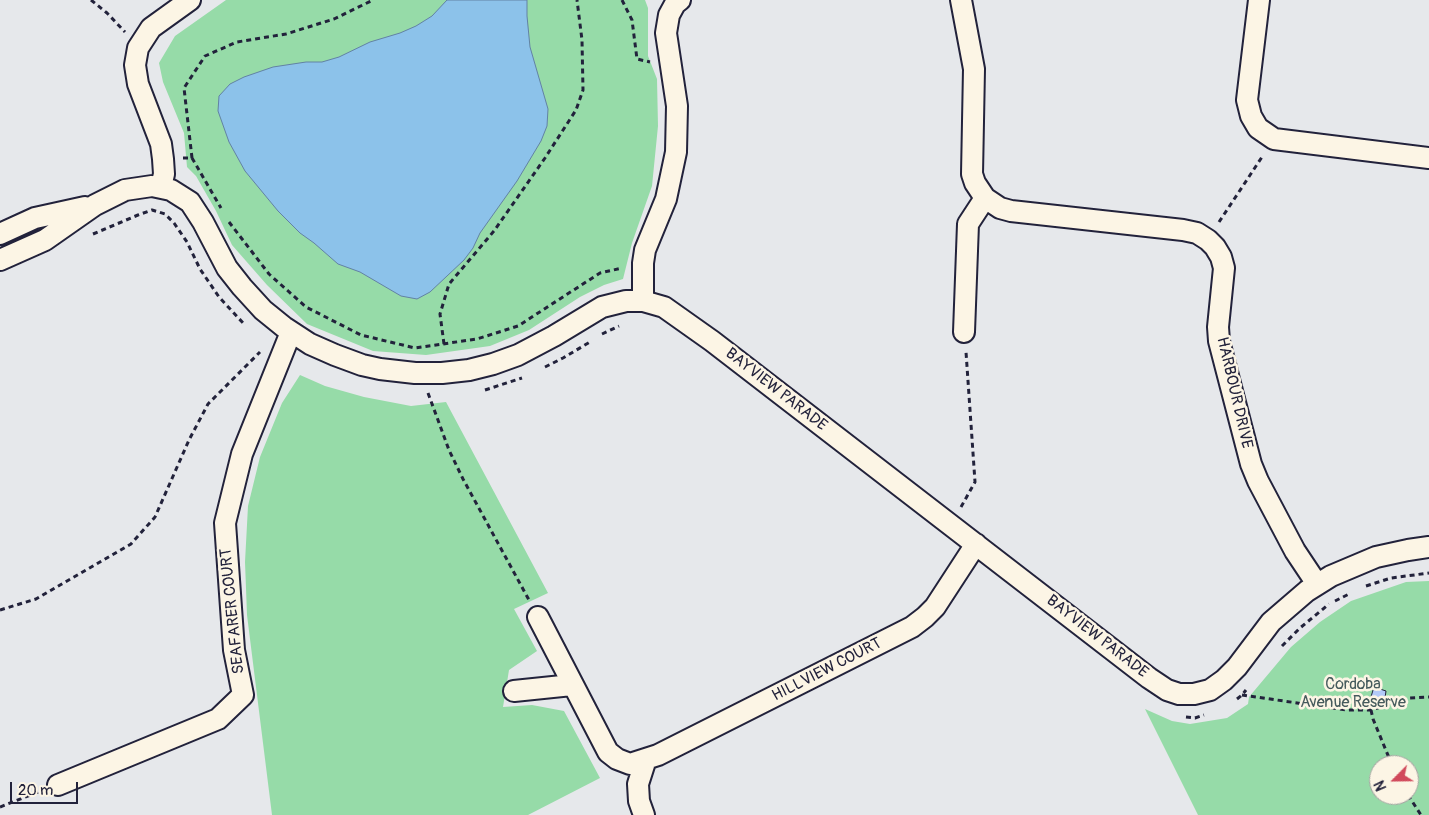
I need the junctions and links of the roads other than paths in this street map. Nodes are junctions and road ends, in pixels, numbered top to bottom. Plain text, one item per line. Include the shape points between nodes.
1 (190, 0) edge
2 (961, 0) edge
3 (1259, 0) edge
4 (675, 1) edge
5 (1429, 158) edge
6 (161, 187) junction
7 (985, 198) junction
8 (95, 205) junction
9 (0, 234) edge
10 (0, 260) edge
11 (643, 301) junction
12 (291, 332) junction
13 (964, 332) road end
14 (976, 544) junction
15 (1429, 547) edge
16 (1317, 584) junction
17 (538, 617) road end
18 (572, 685) junction
19 (514, 691) dead end
20 (646, 759) junction
21 (58, 784) road end
22 (644, 815) edge

1 - 6 street via 150,28 138,48 135,65 138,84 157,132 163,159
2 - 7 street via 974,69 972,174
3 - 5 street via 1247,100 1258,128 1274,139
4 - 11 street via 666,33 677,106 676,152 666,199 642,263
6 - 8 street, BAYVIEW PARADE via 125,190
6 - 12 street, BAYVIEW PARADE via 190,202 227,268 264,310
7 - 13 street via 968,224
7 - 16 street, HARBOUR DRIVE via 1011,211 1183,230 1197,233 1215,247 1224,268 1219,342 1250,464 1295,551
8 - 9 street, BAYVIEW PARADE via 35,218
8 - 10 street, BAYVIEW PARADE via 45,240
11 - 12 street, BAYVIEW PARADE via 602,307 527,350 493,364 442,373 362,365 335,356
11 - 14 street, BAYVIEW PARADE via 670,310
12 - 21 street, SEAFARER COURT via 276,347 242,454 225,523 234,650 243,695 218,719
14 - 16 street, BAYVIEW PARADE via 1168,690 1179,694 1210,690 1224,680 1271,622
14 - 20 street, HILLVIEW COURT via 935,606 912,627
15 - 16 street, BAYVIEW PARADE via 1376,557 1350,566
17 - 18 street, HILLVIEW COURT
18 - 19 street
18 - 20 street, HILLVIEW COURT via 608,752 630,764
20 - 22 street via 638,784

